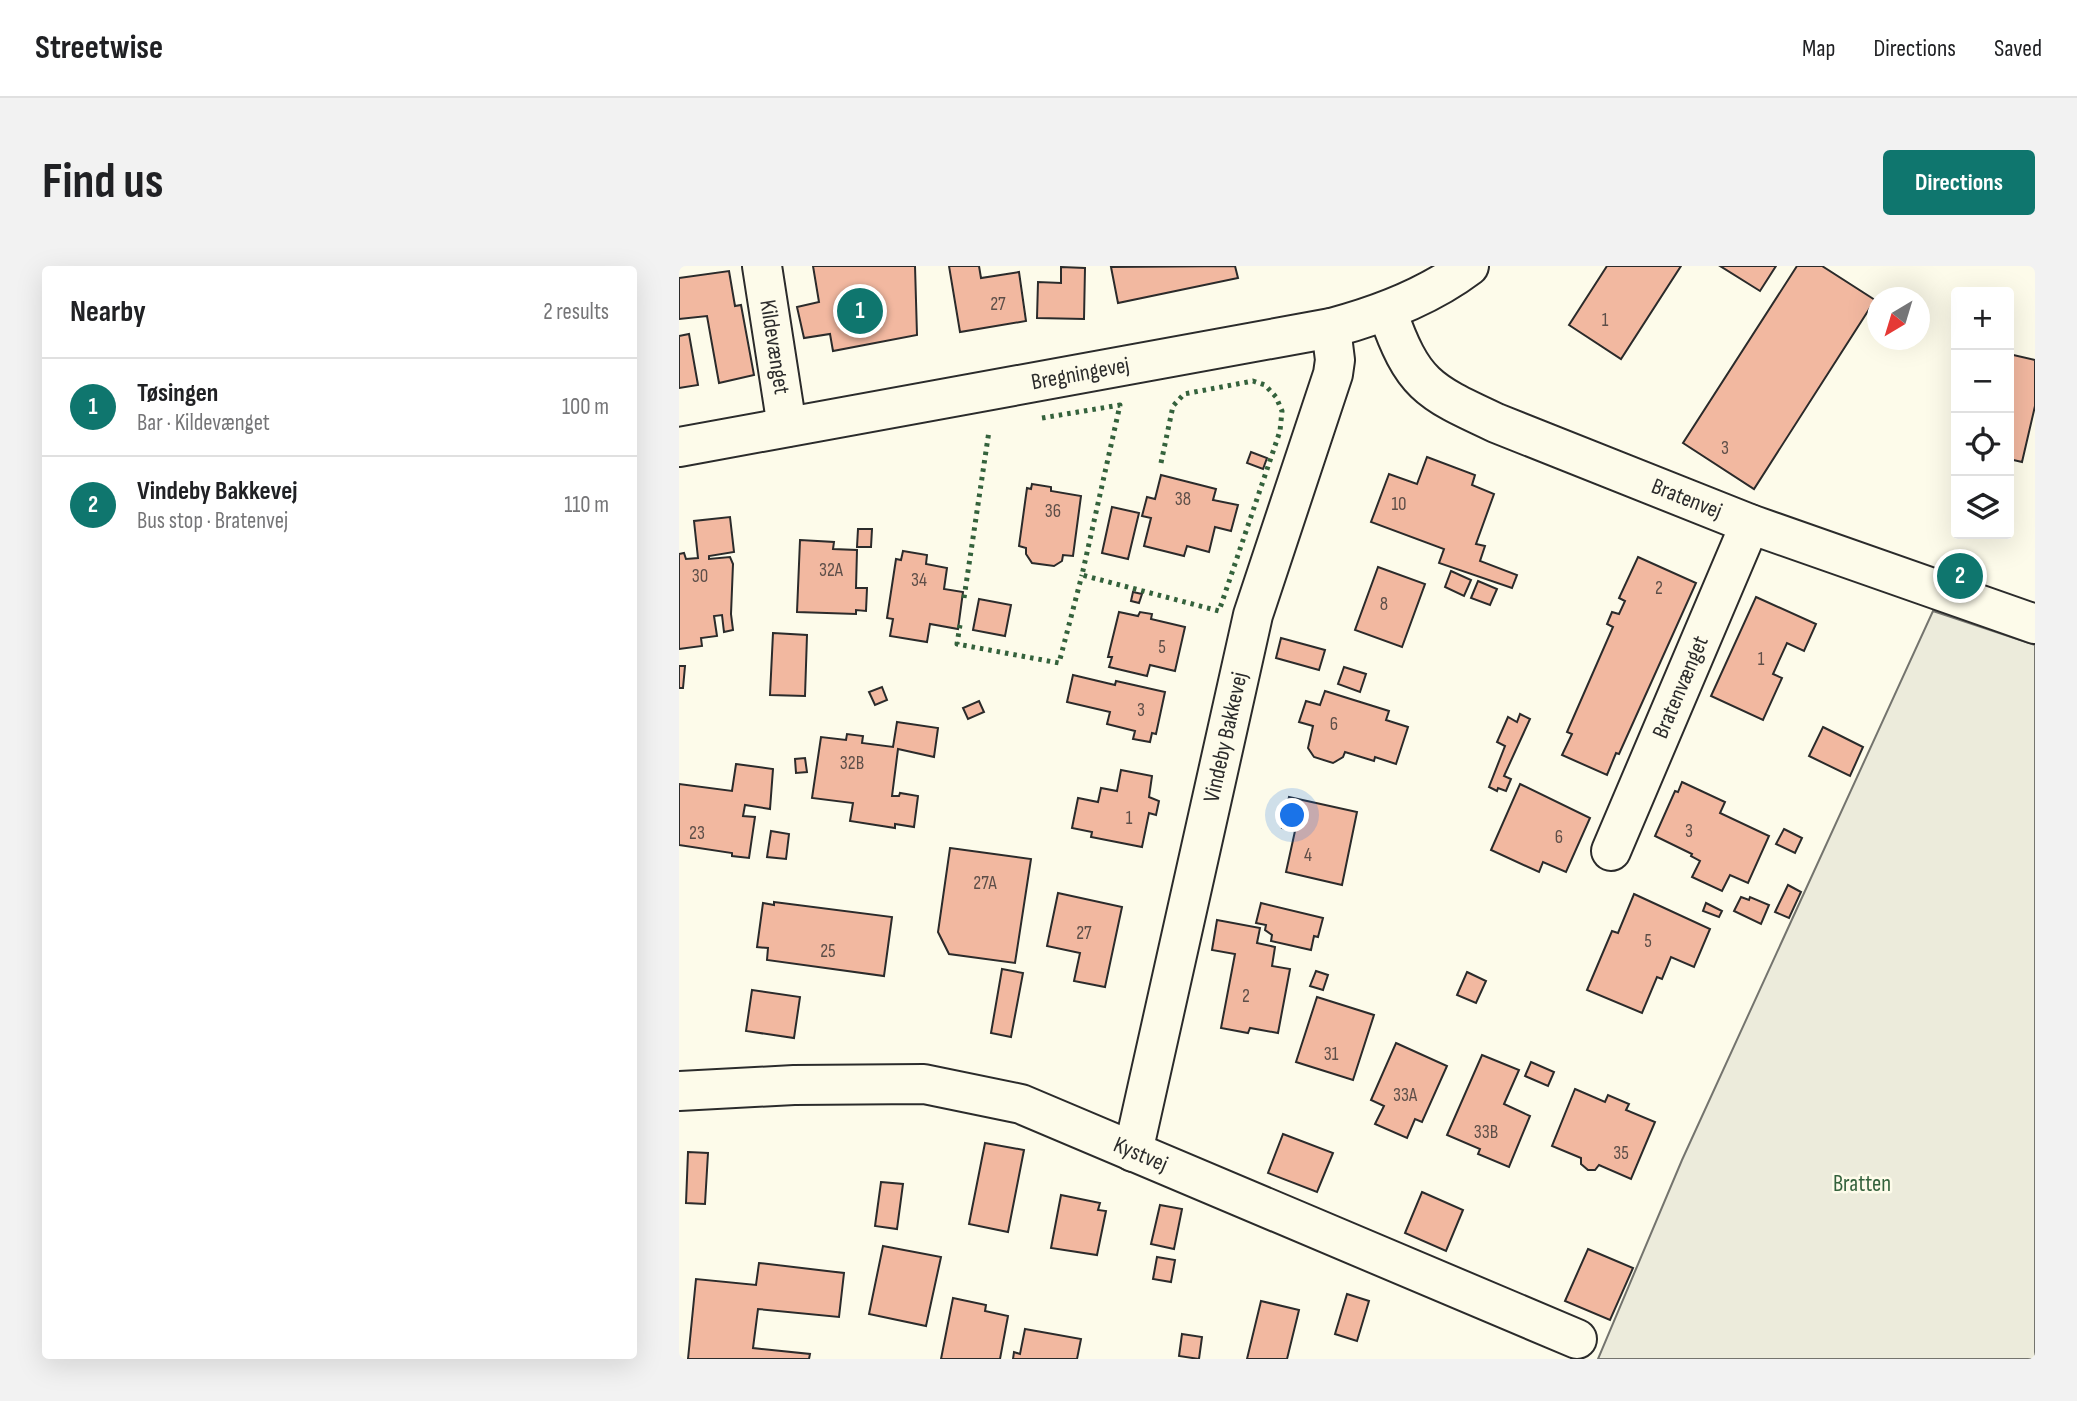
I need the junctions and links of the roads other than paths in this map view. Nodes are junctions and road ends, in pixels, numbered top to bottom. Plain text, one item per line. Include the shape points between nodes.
1 (762, 266) edge
2 (1469, 266) edge
3 (1387, 311) junction
4 (1331, 328) junction
5 (787, 427) junction
6 (679, 447) edge
7 (1750, 524) junction
8 (2035, 624) edge
9 (1611, 851) dead end
10 (679, 1091) edge
11 (1133, 1152) junction
12 (1577, 1339) dead end

1 - 5 street, Kildevænget
2 - 3 street, Bregningevej via 1435,289
3 - 4 street, Bregningevej
3 - 7 street, Bratenvej via 1410,367 1436,393 1496,423
4 - 5 street, Bregningevej
4 - 11 street, Vindeby Bakkevej via 1333,374 1254,615
5 - 6 street, Bregningevej
7 - 8 street, Bratenvej
7 - 9 street, Bratenvænget
10 - 11 street, Kystvej via 924,1084 1021,1104
11 - 12 street, Kystvej

